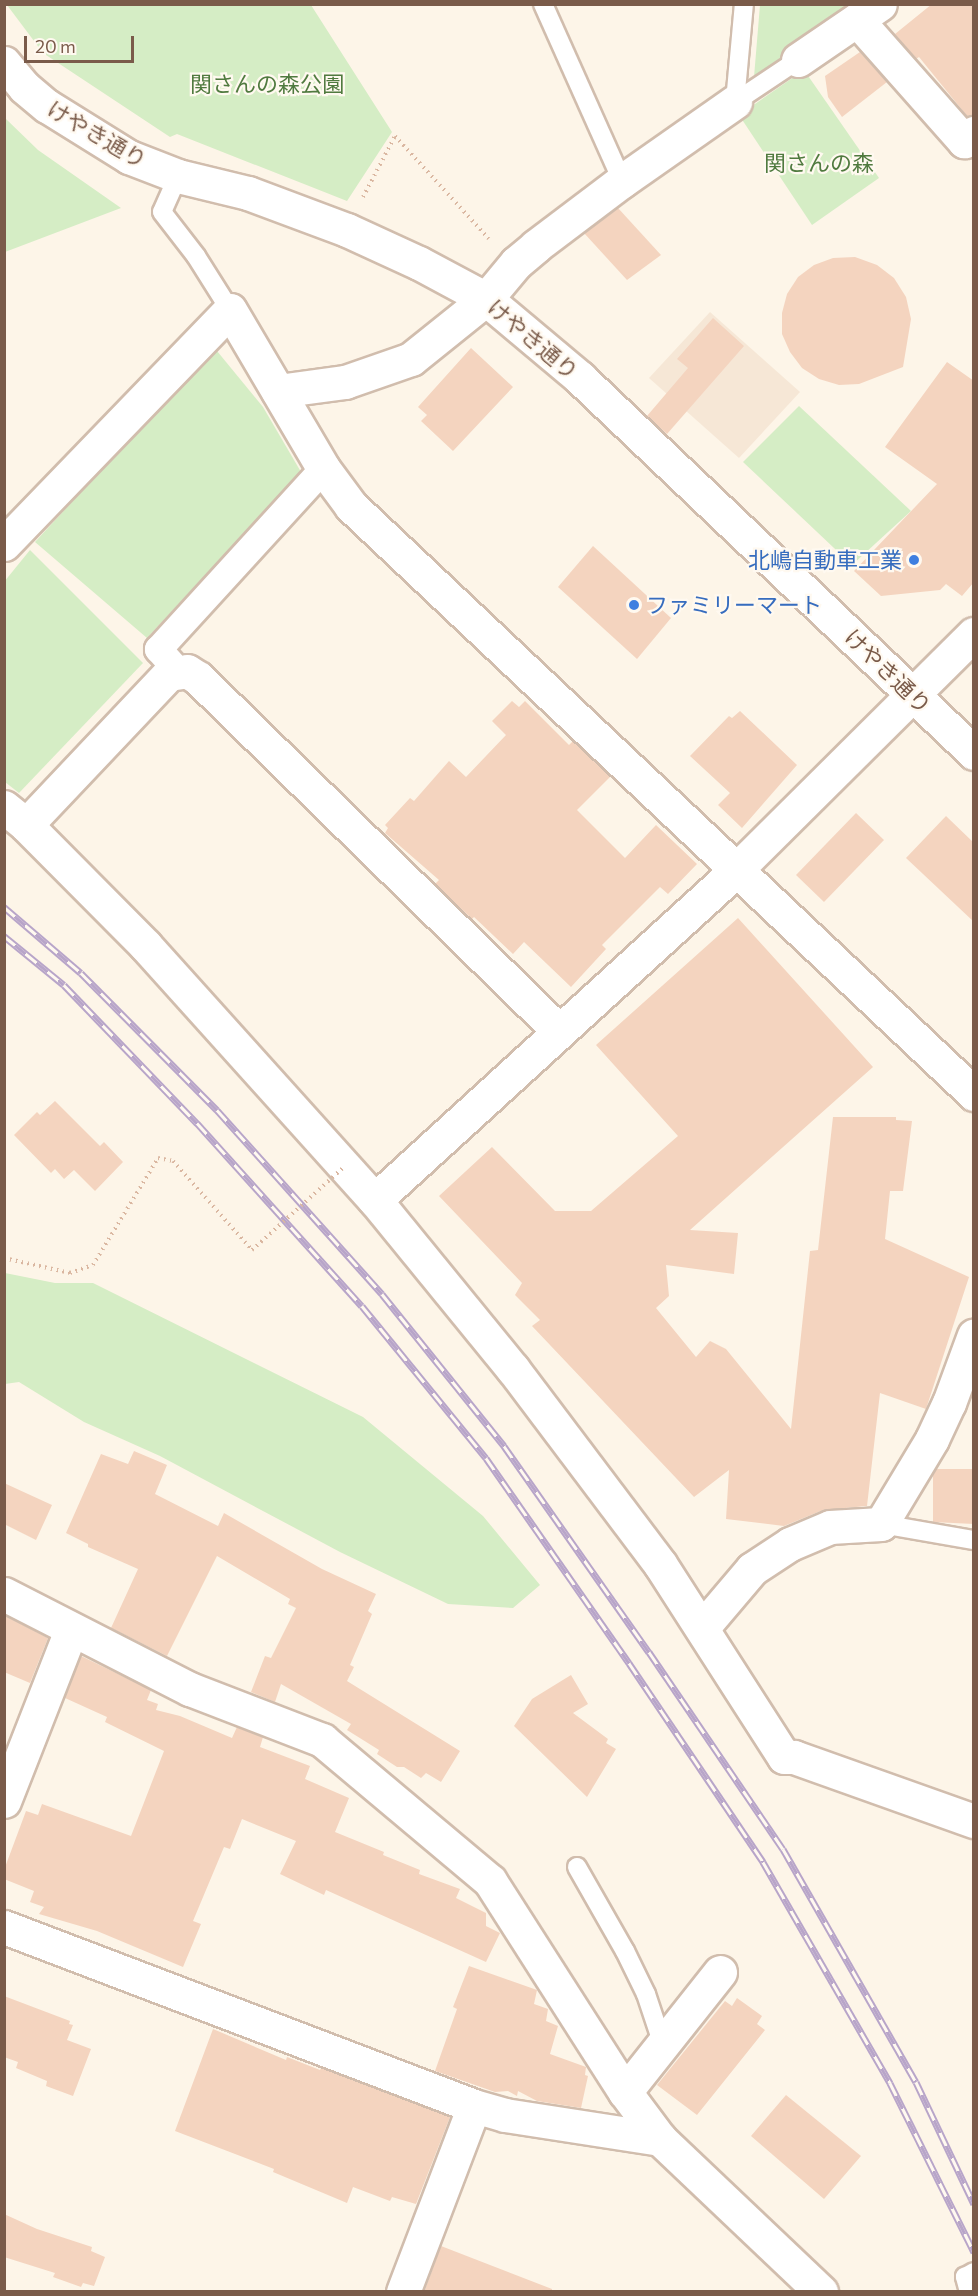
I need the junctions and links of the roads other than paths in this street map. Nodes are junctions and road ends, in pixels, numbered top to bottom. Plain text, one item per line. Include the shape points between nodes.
1 (543, 4) edge
2 (744, 4) edge
3 (869, 12) edge
4 (798, 60) joint
5 (4, 63) edge
6 (735, 102) junction
7 (974, 133) edge
8 (178, 176) junction
9 (622, 181) junction
10 (486, 299) junction
11 (230, 310) junction
12 (278, 391) junction
13 (323, 468) junction
14 (15, 511) edge
15 (4, 544) edge
16 (974, 634) edge
17 (178, 671) junction
18 (912, 694) junction
19 (974, 753) edge
20 (15, 816) edge
21 (736, 870) junction
22 (559, 1030) junction
23 (974, 1094) edge
24 (375, 1200) junction
25 (974, 1335) edge
26 (881, 1524) junction
27 (974, 1540) edge
28 (4, 1594) edge
29 (702, 1628) junction
30 (71, 1630) junction
31 (4, 1801) edge
32 (974, 1821) edge
33 (577, 1867) dead end
34 (4, 1927) edge
35 (720, 1972) dead end
36 (663, 2045) junction
37 (625, 2092) junction
38 (474, 2106) junction
39 (660, 2139) junction
40 (974, 2272) edge
41 (403, 2292) edge
42 (821, 2292) edge
43 (969, 2292) edge

1 - 9 lane
2 - 6 lane
3 - 4 street
3 - 7 street via 964,141
4 - 6 lane
5 - 8 street, けやき通り via 24,87 82,130 129,157
6 - 9 street
8 - 10 street, けやき通り via 248,193 347,230
8 - 11 lane via 162,212
9 - 10 street via 516,263
10 - 12 street via 411,359 345,382
10 - 18 street, けやき通り via 580,378
11 - 12 street
11 - 14 street
12 - 13 street
13 - 17 street via 158,649
13 - 21 street via 358,513
14 - 15 street
16 - 18 street
17 - 20 street via 169,674
17 - 22 street via 198,678
18 - 19 street, けやき通り
18 - 21 street
20 - 24 street via 146,946
21 - 22 street
21 - 23 street
22 - 24 street
24 - 29 street via 513,1369 660,1564
25 - 26 street via 932,1439
26 - 27 lane
26 - 29 street via 830,1527 790,1544 752,1569
28 - 30 street
29 - 32 street via 784,1758 794,1758
30 - 31 street
30 - 37 street via 174,1682 322,1740 490,1881
33 - 36 lane via 625,1950 646,1994
34 - 38 street
35 - 36 street
36 - 37 street
37 - 39 street
38 - 39 street via 505,2115
38 - 41 street
39 - 42 street
40 - 43 lane via 965,2277

